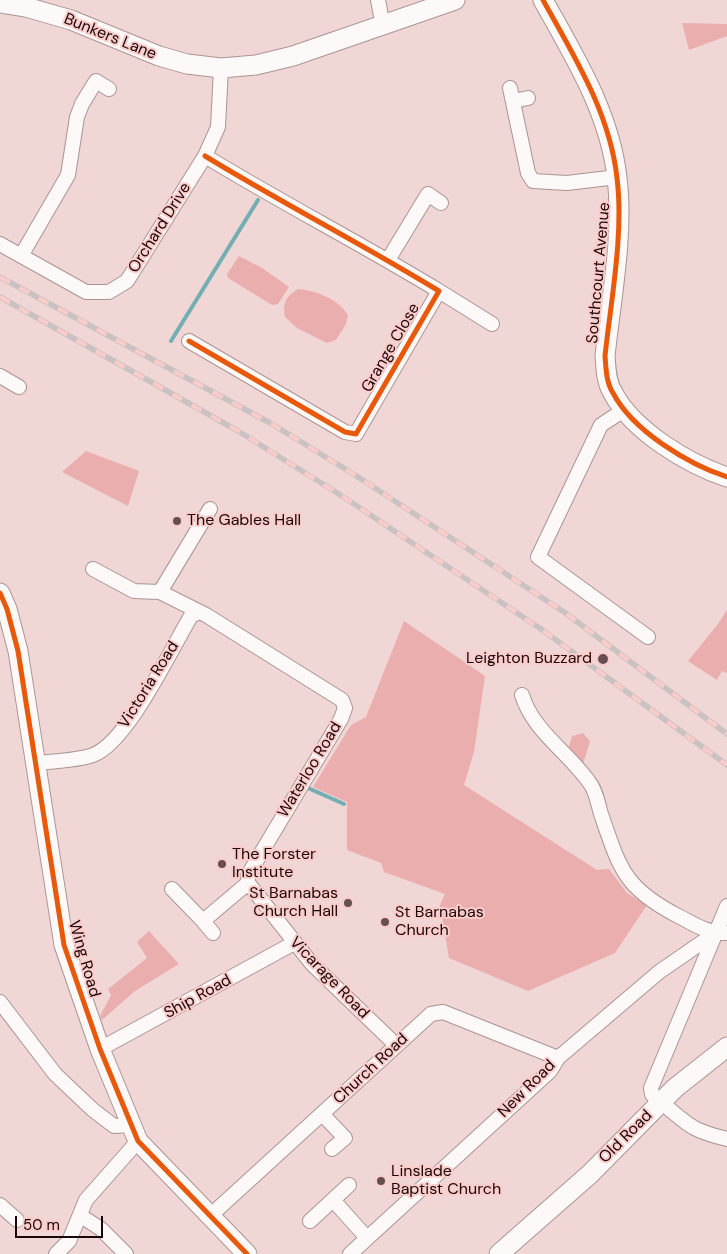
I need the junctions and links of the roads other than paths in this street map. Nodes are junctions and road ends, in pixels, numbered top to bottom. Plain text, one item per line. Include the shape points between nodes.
1 (378, 0) edge
2 (455, 0) edge
3 (543, 0) edge
4 (0, 3) edge
5 (383, 26) junction
6 (221, 68) junction
7 (109, 89) dead end
8 (528, 98) dead end
9 (205, 156) junction
10 (617, 177) junction
11 (441, 203) dead end
12 (0, 244) edge
13 (21, 256) junction
14 (388, 260) junction
15 (439, 292) junction
16 (492, 324) dead end
17 (190, 341) dead end
18 (0, 376) edge
19 (19, 387) dead end
20 (624, 410) junction
21 (727, 477) edge
22 (210, 508) dead end
23 (93, 568) dead end
24 (160, 592) junction
25 (0, 593) edge
26 (197, 613) junction
27 (648, 637) dead end
28 (522, 695) dead end
29 (36, 763) junction
30 (248, 883) junction
31 (172, 889) dead end
32 (727, 906) edge
33 (203, 921) junction
34 (213, 933) dead end
35 (720, 934) edge
36 (294, 943) junction
37 (0, 1002) edge
38 (396, 1045) junction
39 (727, 1047) edge
40 (100, 1049) junction
41 (558, 1058) junction
42 (660, 1103) junction
43 (322, 1114) junction
44 (135, 1133) junction
45 (727, 1138) edge
46 (332, 1149) dead end
47 (349, 1185) dead end
48 (333, 1200) junction
49 (0, 1205) edge
50 (81, 1216) junction
51 (210, 1216) junction
52 (17, 1220) dead end
53 (310, 1221) dead end
54 (367, 1238) junction
55 (56, 1254) edge
56 (126, 1254) edge
57 (247, 1254) edge
58 (350, 1254) edge
59 (499, 1254) edge

1 - 5 street
2 - 5 street, Bunkers Lane
3 - 10 street, Southcourt Avenue via 572,49 592,92 604,123
4 - 6 street, Bunkers Lane via 72,20 159,56 187,64
5 - 6 street, Bunkers Lane via 293,56 256,65
6 - 9 street, Orchard Drive via 218,127
7 - 13 street via 96,81 82,104 68,174
8 - 10 street via 512,95 528,173 533,181 567,183
9 - 13 street, Orchard Drive via 127,282 117,288 99,294 86,292
9 - 14 street, Grange Close via 276,200
10 - 20 street, Southcourt Avenue via 618,229 605,356 609,384
11 - 14 street via 428,194
12 - 13 street, Orchard Drive
14 - 15 street, Grange Close
15 - 16 street, Grange Close
15 - 17 street, Grange Close via 356,434 345,432
18 - 19 street
20 - 21 street, Southcourt Avenue via 668,448
20 - 27 street via 601,425 538,557
22 - 24 street
23 - 24 street via 134,591
24 - 26 street
25 - 29 street, Wing Road via 18,651
26 - 29 street, Victoria Road via 191,616 128,723 108,746 92,755
26 - 30 street, Waterloo Road via 206,615 330,691 342,700 345,708 248,875
28 - 35 street via 537,724 591,784 626,878 643,896
29 - 40 street, Wing Road via 64,945
30 - 33 street
30 - 36 street, Vicarage Road
31 - 33 street
32 - 35 street, Old Road
33 - 34 street
35 - 41 street, New Road via 659,972
35 - 42 street, Old Road via 651,1088
36 - 38 street, Vicarage Road
36 - 40 street, Ship Road
37 - 44 street via 56,1074 93,1110 114,1126
38 - 41 street, Church Road via 431,1014 443,1012
38 - 43 street, Church Road
39 - 42 street
40 - 44 street, Wing Road
41 - 54 street, New Road via 550,1071
42 - 45 street via 690,1127
42 - 59 street, Old Road via 590,1174
43 - 46 street via 345,1138
43 - 51 street, Church Road
44 - 50 street via 86,1200
44 - 51 street, Wing Road
47 - 48 street
48 - 53 street
48 - 54 street
49 - 52 street
50 - 55 street via 69,1241
50 - 56 street via 101,1229
51 - 57 street, Wing Road
54 - 58 street, New Road

